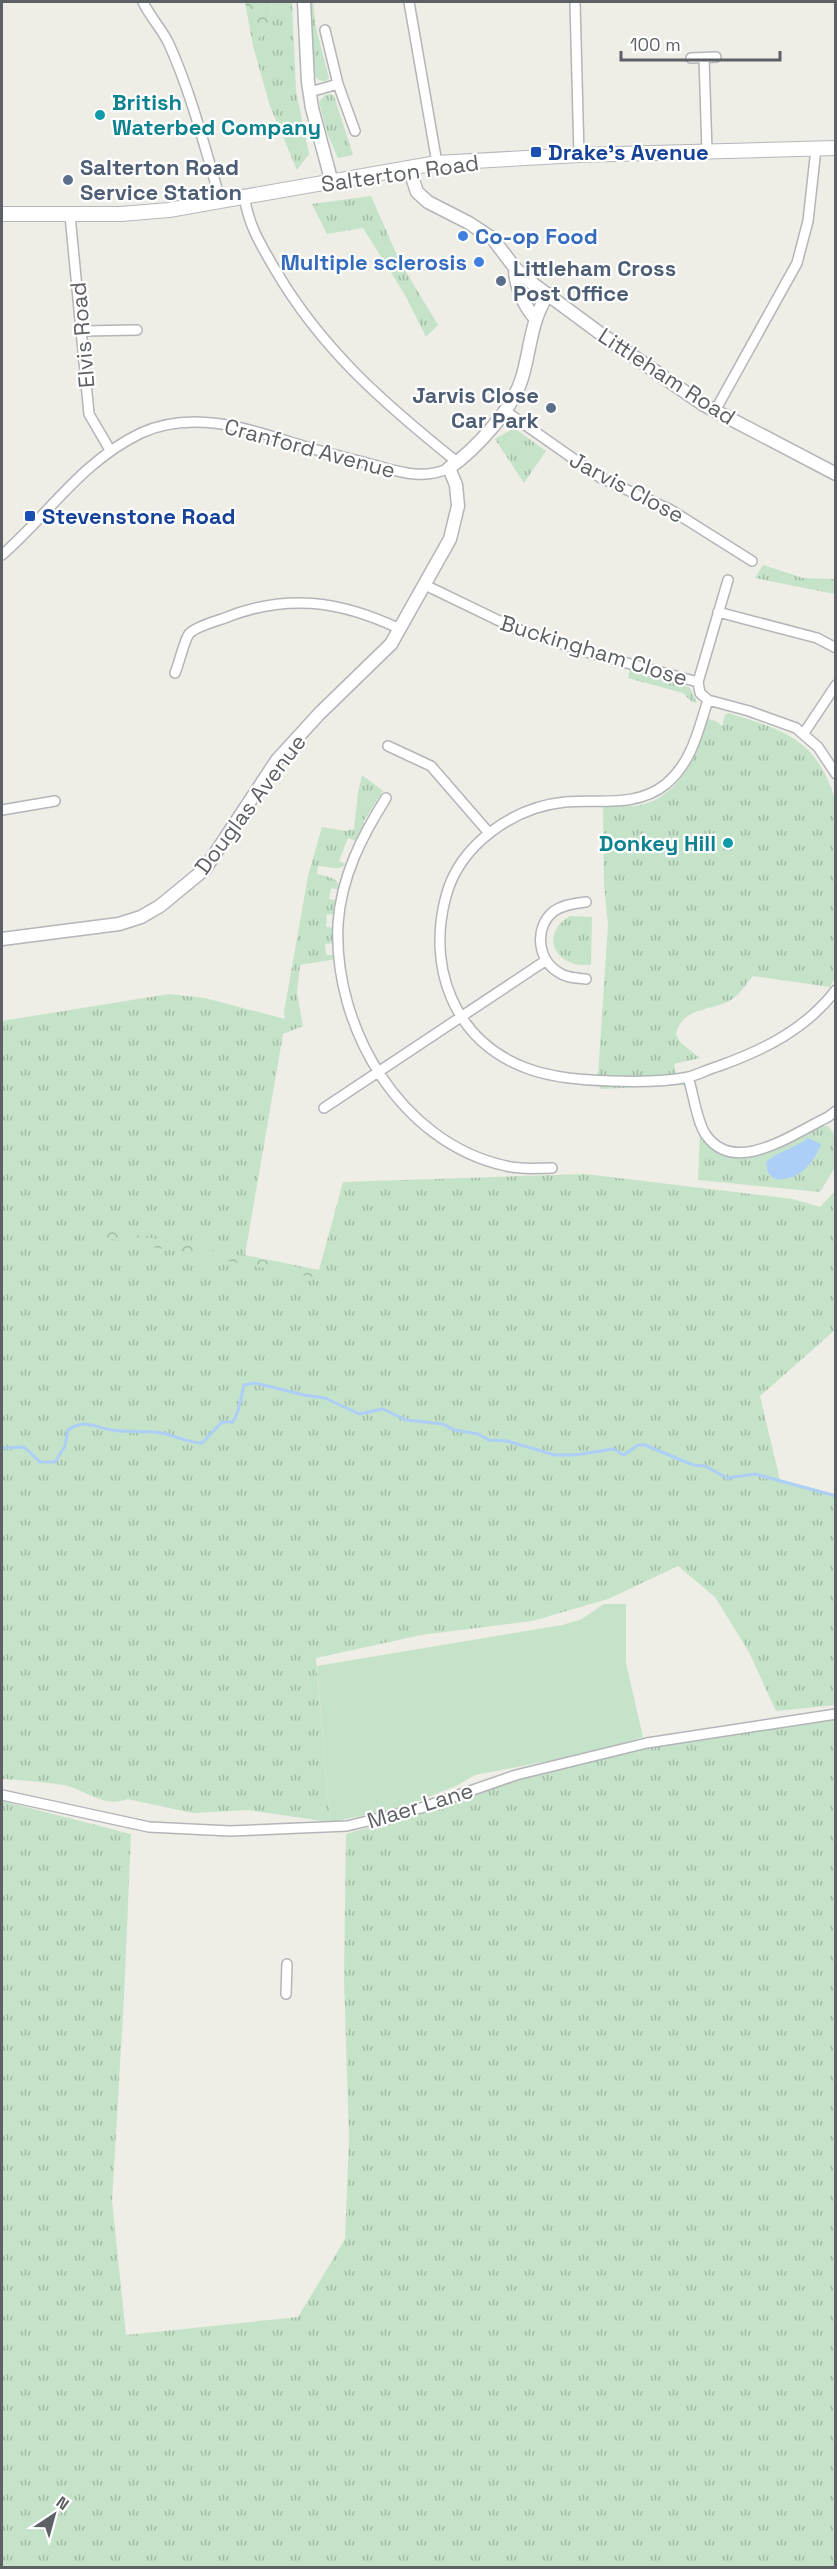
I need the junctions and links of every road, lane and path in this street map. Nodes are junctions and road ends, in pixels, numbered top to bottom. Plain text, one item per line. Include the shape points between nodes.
1 (143, 2) edge
2 (304, 2) edge
3 (409, 2) edge
4 (575, 2) edge
5 (325, 30) dead end
6 (691, 57) dead end
7 (716, 57) dead end
8 (704, 58) junction
9 (338, 84) junction
10 (310, 92) junction
11 (355, 131) dead end
12 (836, 148) edge
13 (816, 149) junction
14 (707, 152) junction
15 (579, 155) junction
16 (437, 163) junction
17 (409, 168) junction
18 (332, 183) junction
19 (244, 196) junction
20 (220, 202) junction
21 (2, 205) edge
22 (2, 214) edge
23 (70, 215) junction
24 (515, 268) junction
25 (548, 294) junction
26 (534, 317) junction
27 (137, 330) dead end
28 (82, 331) junction
29 (504, 410) junction
30 (716, 410) junction
31 (110, 450) junction
32 (453, 465) junction
33 (836, 474) edge
34 (2, 555) edge
35 (752, 561) dead end
36 (728, 580) dead end
37 (425, 585) junction
38 (718, 612) junction
39 (400, 629) junction
40 (836, 648) edge
41 (175, 673) dead end
42 (698, 682) junction
43 (836, 685) edge
44 (708, 700) junction
45 (804, 734) junction
46 (388, 746) dead end
47 (836, 774) edge
48 (386, 798) dead end
49 (55, 801) dead end
50 (2, 810) edge
51 (489, 833) junction
52 (586, 902) dead end
53 (2, 939) edge
54 (545, 960) junction
55 (586, 979) dead end
56 (836, 990) edge
57 (460, 1016) junction
58 (378, 1072) junction
59 (688, 1077) junction
60 (324, 1108) dead end
61 (836, 1111) edge
62 (552, 1168) dead end
63 (836, 1714) edge
64 (2, 1795) edge
65 (286, 1964) dead end
66 (286, 1994) dead end

1 - 20 street via 170,46 194,109
2 - 10 street
3 - 16 street
4 - 15 street
5 - 9 street
6 - 8 street
7 - 8 street
8 - 14 street
9 - 10 street
9 - 11 street
10 - 18 street
12 - 13 main road, Salterton Road
13 - 14 main road, Salterton Road
13 - 30 street via 808,221 797,263
14 - 15 main road, Salterton Road
15 - 16 main road, Salterton Road
16 - 17 main road, Salterton Road
17 - 18 main road, Salterton Road
17 - 24 street, Littleham Road via 417,192 493,239
18 - 19 main road, Salterton Road
19 - 20 main road, Salterton Road
19 - 32 street via 253,232 308,320 370,389
20 - 23 main road, Salterton Road via 169,210
21 - 22 street
22 - 23 main road, Salterton Road
23 - 28 street, Elvis Road
24 - 25 street, Littleham Road
24 - 26 street via 522,298
25 - 26 street
25 - 30 street, Littleham Road via 666,380
26 - 29 street via 522,379
27 - 28 street
28 - 31 street, Elvis Road via 89,414
29 - 32 street via 465,457
29 - 35 street, Jarvis Close via 601,478 671,510
30 - 33 street, Littleham Road
31 - 32 street, Cranford Avenue via 153,430 194,421 259,431 413,474 438,473
31 - 34 street, Cranford Avenue via 80,474
32 - 37 street, Douglas Avenue via 456,520
36 - 38 street
37 - 39 street, Douglas Avenue
37 - 42 street, Buckingham Close via 514,628
38 - 40 street via 817,638
38 - 42 street
39 - 41 street via 317,602 244,609 189,634
39 - 53 street, Douglas Avenue via 379,657 277,760 217,853 179,892 141,917 119,924
42 - 44 street via 700,693
43 - 45 street
44 - 45 street via 785,723
44 - 51 street via 690,756 665,785 635,800 539,807 514,816
45 - 47 street
46 - 51 street via 431,766
48 - 58 street via 359,845 347,876 338,924 346,999 357,1034
49 - 50 street
51 - 57 street via 455,875 439,930 442,974
52 - 54 street via 568,905 548,918 540,938
54 - 55 street via 560,974
54 - 57 street
56 - 59 street via 788,1034 750,1054
57 - 58 street
57 - 59 street via 485,1043 527,1068 594,1080 635,1082
58 - 60 street
58 - 62 street via 406,1106 462,1149 506,1166
59 - 61 street via 704,1133 716,1147 735,1154 766,1148
63 - 64 street, Maer Lane via 647,1743 516,1775 421,1808 346,1826 230,1831 150,1827
65 - 66 street

